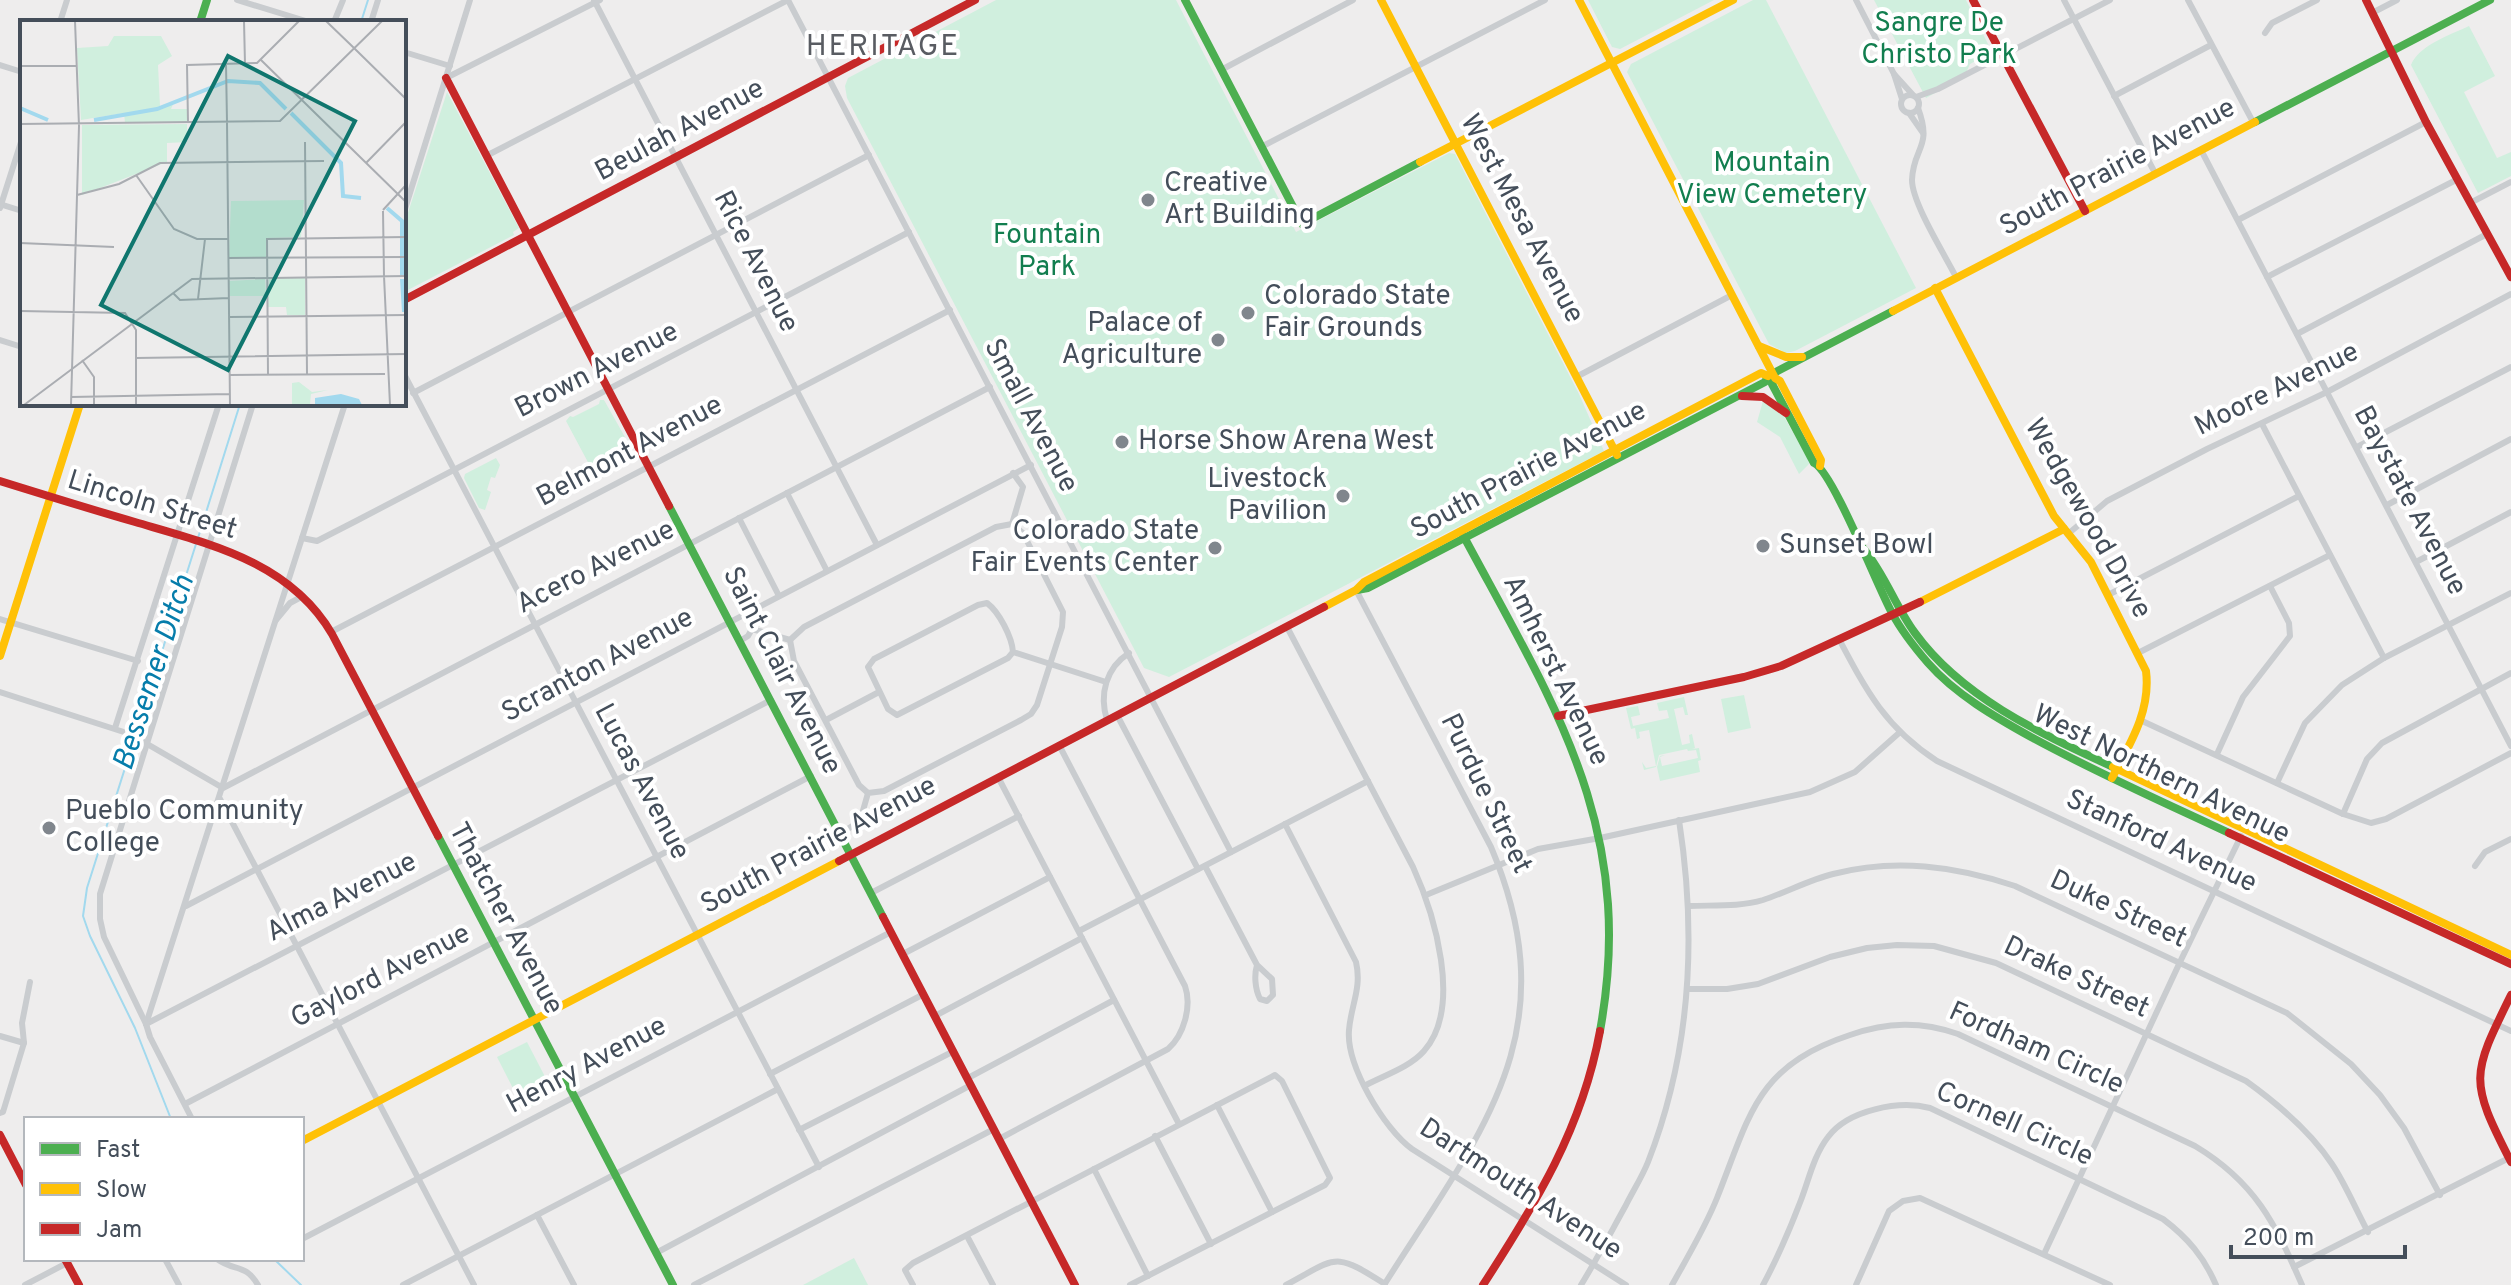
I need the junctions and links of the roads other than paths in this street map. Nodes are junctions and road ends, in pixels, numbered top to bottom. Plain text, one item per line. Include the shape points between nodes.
1 (67, 0) edge
2 (207, 0) edge
3 (237, 0) edge
4 (343, 0) edge
5 (378, 0) edge
6 (470, 0) edge
7 (788, 0) edge
8 (975, 0) edge
9 (1185, 0) edge
10 (1353, 0) edge
11 (1381, 0) edge
12 (1545, 0) edge
13 (1579, 0) edge
14 (1733, 0) edge
15 (1856, 0) edge
16 (1973, 0) edge
17 (2064, 0) edge
18 (2110, 0) edge
19 (2188, 0) edge
20 (2317, 0) edge
21 (2366, 0) edge
22 (2397, 0) edge
23 (2490, 0) edge
24 (596, 1) edge
25 (2372, 13) junction
26 (2074, 19) junction
27 (61, 20) edge
28 (201, 20) edge
29 (302, 20) edge
30 (337, 20) edge
31 (372, 20) edge
32 (2265, 33) dead end
33 (2211, 45) junction
34 (2391, 51) junction
35 (406, 53) edge
36 (2002, 56) junction
37 (1612, 62) junction
38 (0, 65) edge
39 (1415, 65) junction
40 (450, 66) junction
41 (1221, 70) junction
42 (20, 71) edge
43 (1894, 74) junction
44 (446, 78) junction
45 (829, 78) junction
46 (635, 80) junction
47 (1938, 89) junction
48 (1914, 96) junction
49 (2114, 96) junction
50 (1902, 99) junction
51 (1918, 106) junction
52 (1908, 113) junction
53 (2253, 122) junction
54 (2426, 122) junction
55 (1925, 136) junction
56 (1456, 143) junction
57 (20, 145) edge
58 (1261, 147) junction
59 (2201, 150) junction
60 (869, 155) junction
61 (486, 156) junction
62 (675, 158) junction
63 (2155, 173) junction
64 (2458, 179) junction
65 (2511, 182) edge
66 (407, 190) edge
67 (2470, 203) junction
68 (0, 206) edge
69 (20, 211) edge
70 (2085, 211) junction
71 (2238, 220) junction
72 (909, 232) junction
73 (527, 234) junction
74 (2487, 234) junction
75 (716, 235) junction
76 (1956, 277) junction
77 (2267, 277) junction
78 (2511, 277) edge
79 (1935, 288) junction
80 (2511, 294) edge
81 (1732, 295) junction
82 (406, 299) edge
83 (950, 310) junction
84 (568, 312) junction
85 (756, 313) junction
86 (2297, 334) junction
87 (0, 340) edge
88 (20, 346) edge
89 (1759, 346) junction
90 (1803, 357) junction
91 (2511, 367) edge
92 (1771, 375) junction
93 (1578, 376) junction
94 (406, 378) edge
95 (990, 387) junction
96 (609, 390) junction
97 (797, 390) junction
98 (2327, 392) junction
99 (413, 393) junction
100 (1737, 397) junction
101 (79, 406) edge
102 (218, 406) edge
103 (252, 406) edge
104 (344, 406) edge
105 (1789, 415) junction
106 (2262, 424) junction
107 (2511, 439) edge
108 (2357, 447) junction
109 (1617, 454) junction
110 (1031, 465) junction
111 (1820, 466) junction
112 (650, 467) junction
113 (837, 467) junction
114 (453, 471) junction
115 (1013, 473) junction
116 (0, 481) edge
117 (1040, 483) junction
118 (1023, 487) junction
119 (787, 493) junction
120 (2299, 496) junction
121 (50, 497) junction
122 (2387, 505) junction
123 (2511, 512) edge
124 (739, 518) junction
125 (1012, 524) junction
126 (2066, 532) junction
127 (1463, 535) junction
128 (180, 536) junction
129 (302, 538) junction
130 (206, 543) junction
131 (690, 544) junction
132 (877, 545) junction
133 (493, 548) junction
134 (2330, 555) junction
135 (2416, 562) junction
136 (827, 571) junction
137 (287, 582) junction
138 (2270, 586) junction
139 (1356, 590) junction
140 (2511, 593) edge
141 (2108, 595) junction
142 (303, 596) junction
143 (779, 596) junction
144 (747, 612) junction
145 (1897, 614) junction
146 (0, 619) edge
147 (11, 622) junction
148 (730, 622) junction
149 (274, 623) junction
150 (534, 625) junction
151 (2450, 626) junction
152 (1287, 627) junction
153 (752, 629) junction
154 (331, 632) junction
155 (1839, 639) junction
156 (790, 640) junction
157 (740, 641) junction
158 (1013, 652) junction
159 (1129, 653) junction
160 (2138, 653) junction
161 (0, 656) edge
162 (2384, 658) junction
163 (138, 661) junction
164 (1050, 664) junction
165 (2511, 673) edge
166 (1106, 682) junction
167 (2481, 688) junction
168 (0, 692) edge
169 (879, 692) junction
170 (1151, 697) junction
171 (771, 700) junction
172 (574, 702) junction
173 (372, 710) junction
174 (1117, 715) junction
175 (1558, 716) junction
176 (826, 720) junction
177 (1107, 720) junction
178 (2140, 720) junction
179 (115, 728) junction
180 (1899, 733) junction
181 (144, 742) junction
182 (1059, 745) junction
183 (2511, 746) edge
184 (2511, 753) edge
185 (2217, 754) junction
186 (2116, 769) junction
187 (811, 776) junction
188 (998, 777) junction
189 (2112, 778) junction
190 (615, 780) junction
191 (1368, 781) junction
192 (2277, 783) junction
193 (223, 788) junction
194 (413, 788) junction
195 (868, 793) junction
196 (220, 799) junction
197 (2343, 814) junction
198 (1019, 816) junction
199 (1679, 820) junction
200 (1285, 824) junction
201 (2245, 829) junction
202 (840, 834) junction
203 (1600, 838) junction
204 (2240, 838) junction
205 (2511, 839) edge
206 (1231, 852) junction
207 (851, 854) junction
208 (655, 857) junction
209 (452, 865) junction
210 (1499, 866) junction
211 (2475, 866) dead end
212 (1202, 867) junction
213 (257, 869) junction
214 (1050, 877) junction
215 (2215, 892) junction
216 (871, 893) junction
217 (1426, 895) junction
218 (1139, 900) junction
219 (186, 906) junction
220 (1689, 906) junction
221 (891, 932) junction
222 (695, 935) junction
223 (1080, 935) junction
224 (493, 944) junction
225 (297, 946) junction
226 (903, 954) junction
227 (2511, 955) edge
228 (2180, 962) junction
229 (2511, 964) edge
230 (1257, 965) junction
231 (30, 982) dead end
232 (1688, 989) junction
233 (924, 994) junction
234 (2511, 995) edge
235 (1114, 1000) junction
236 (738, 1012) junction
237 (935, 1016) junction
238 (533, 1020) junction
239 (338, 1023) junction
240 (146, 1024) junction
241 (2498, 1024) junction
242 (2511, 1031) edge
243 (2147, 1035) junction
244 (0, 1036) edge
245 (24, 1043) junction
246 (954, 1051) junction
247 (1146, 1061) junction
248 (770, 1074) junction
249 (969, 1082) junction
250 (1366, 1085) junction
251 (778, 1089) junction
252 (575, 1098) junction
253 (378, 1100) junction
254 (185, 1104) junction
255 (1217, 1105) junction
256 (2112, 1106) junction
257 (0, 1113) edge
258 (191, 1117) edge
259 (1179, 1124) junction
260 (994, 1129) junction
261 (799, 1130) junction
262 (0, 1135) edge
263 (1155, 1136) junction
264 (999, 1139) junction
265 (304, 1140) edge
266 (2510, 1160) edge
267 (819, 1167) junction
268 (1094, 1169) junction
269 (614, 1174) junction
270 (1453, 1176) junction
271 (419, 1178) junction
272 (2079, 1179) junction
273 (24, 1181) edge
274 (2440, 1195) junction
275 (1032, 1203) junction
276 (1272, 1212) junction
277 (537, 1215) junction
278 (1525, 1220) junction
279 (2368, 1232) junction
280 (967, 1236) junction
281 (304, 1238) edge
282 (1211, 1244) junction
283 (656, 1253) junction
284 (2044, 1254) junction
285 (459, 1255) junction
286 (67, 1261) edge
287 (69, 1261) edge
288 (166, 1261) edge
289 (220, 1261) edge
290 (1594, 1265) junction
291 (2294, 1267) junction
292 (1148, 1276) junction
293 (1384, 1284) edge
294 (25, 1285) edge
295 (79, 1285) edge
296 (179, 1285) edge
297 (258, 1285) edge
298 (403, 1285) edge
299 (474, 1285) edge
300 (574, 1285) edge
301 (673, 1285) edge
302 (694, 1285) edge
303 (913, 1285) edge
304 (993, 1285) edge
305 (1075, 1285) edge
306 (1130, 1285) edge
307 (1286, 1285) edge
308 (1483, 1285) edge
309 (1581, 1285) edge
310 (1626, 1285) edge
311 (1672, 1285) edge
312 (1763, 1285) edge
313 (1856, 1285) edge
314 (2110, 1285) edge
315 (2216, 1285) edge
316 (2302, 1285) edge

1 - 27 street
2 - 28 street
3 - 29 street
4 - 30 street
5 - 31 street
6 - 40 street
7 - 45 street, Small Avenue
7 - 46 street
8 - 45 street, Beulah Avenue
9 - 41 street
10 - 41 street
11 - 39 street, West Mesa Avenue
12 - 39 street
13 - 37 street, West Northern Avenue
14 - 37 street
15 - 43 street
16 - 36 street
17 - 26 street
18 - 26 street
19 - 33 street
20 - 32 street via 2272,23
21 - 25 street
22 - 25 street
23 - 34 street, South Prairie Avenue
24 - 44 street
24 - 46 street, Rice Avenue
25 - 34 street
26 - 36 street
26 - 49 street
33 - 49 street
33 - 53 street
34 - 53 street, South Prairie Avenue
34 - 54 street
35 - 40 street
36 - 47 street
36 - 70 street
37 - 56 street
37 - 81 street, West Northern Avenue
38 - 42 street
39 - 56 street, West Mesa Avenue
39 - 58 street
40 - 44 street
41 - 58 street
43 - 48 street
43 - 50 street
44 - 61 street, Saint Clair Avenue
44 - 66 street
45 - 60 street, Small Avenue
45 - 62 street, Beulah Avenue
46 - 61 street
46 - 62 street, Rice Avenue
47 - 48 street
47 - 51 street
48 - 50 street
48 - 51 street
49 - 63 street
50 - 52 street via 1901,108
51 - 52 street
51 - 55 street
52 - 55 street
53 - 59 street, South Prairie Avenue
54 - 64 street
54 - 71 street
55 - 76 street via 1912,179 1914,195
56 - 58 street via 1302,224
56 - 93 street, West Mesa Avenue
57 - 68 street
59 - 63 street, South Prairie Avenue
59 - 71 street, Baystate Avenue
60 - 72 street, Small Avenue
60 - 75 street
61 - 73 street, Saint Clair Avenue
62 - 73 street, Beulah Avenue
62 - 75 street, Rice Avenue
63 - 70 street, South Prairie Avenue
64 - 67 street
64 - 77 street
65 - 67 street
67 - 74 street
68 - 69 street
70 - 76 street, South Prairie Avenue
71 - 77 street, Baystate Avenue
72 - 83 street, Small Avenue
72 - 85 street, Brown Avenue
73 - 82 street, Beulah Avenue
73 - 84 street, Saint Clair Avenue
74 - 78 street
74 - 86 street
75 - 84 street
75 - 85 street, Rice Avenue
76 - 79 street, South Prairie Avenue
77 - 86 street, Baystate Avenue
79 - 90 street, South Prairie Avenue
79 - 126 street, Wedgewood Drive
80 - 98 street, Moore Avenue
81 - 89 street, West Northern Avenue
81 - 93 street
83 - 95 street, Small Avenue
83 - 97 street, Belmont Avenue
84 - 96 street, Saint Clair Avenue
84 - 99 street
85 - 96 street, Brown Avenue
85 - 97 street, Rice Avenue
86 - 98 street, Baystate Avenue
87 - 88 street
89 - 90 street via 1786,357
89 - 92 street, West Northern Avenue
90 - 92 street, South Prairie Avenue
91 - 108 street
92 - 100 street, South Prairie Avenue
92 - 105 street, West Northern Avenue
92 - 109 street, South Prairie Avenue via 1761,373
92 - 111 street, West Northern Avenue via 1780,381
93 - 109 street, West Mesa Avenue
94 - 99 street, Lucas Avenue
95 - 110 street, Small Avenue
95 - 113 street, Acero Avenue
96 - 112 street, Saint Clair Avenue
96 - 114 street, Brown Avenue
97 - 112 street, Belmont Avenue
97 - 113 street, Rice Avenue
98 - 106 street, Moore Avenue
98 - 108 street, Baystate Avenue
99 - 114 street, Lucas Avenue
100 - 105 street via 1763,397
100 - 109 street, South Prairie Avenue
101 - 121 street
102 - 128 street
103 - 130 street
104 - 129 street
105 - 111 street, West Northern Avenue
106 - 120 street
106 - 126 street, Moore Avenue via 2107,501
107 - 122 street
108 - 122 street, Baystate Avenue
109 - 127 street, South Prairie Avenue
110 - 115 street, Scranton Avenue
110 - 117 street, Small Avenue
111 - 145 street, West Northern Avenue via 1865,562
112 - 131 street, Saint Clair Avenue
112 - 133 street, Belmont Avenue
113 - 119 street, Acero Avenue
113 - 132 street, Rice Avenue
114 - 129 street, Brown Avenue via 317,541
114 - 133 street, Lucas Avenue
115 - 118 street
115 - 132 street, Scranton Avenue
116 - 121 street, Lincoln Street
117 - 118 street
117 - 159 street, Small Avenue
118 - 125 street
119 - 124 street, Acero Avenue
119 - 136 street
120 - 134 street
120 - 141 street
121 - 128 street, Lincoln Street
121 - 147 street
122 - 135 street, Baystate Avenue
123 - 135 street
124 - 131 street, Acero Avenue
124 - 143 street
125 - 156 street via 996,527 831,613
125 - 164 street via 1023,533 1063,612
126 - 141 street, Wedgewood Drive via 2091,562
126 - 145 street, Moore Avenue
127 - 139 street, South Prairie Avenue
127 - 175 street, Amherst Avenue
128 - 130 street, Lincoln Street
128 - 163 street
129 - 137 street
130 - 137 street, Lincoln Street via 259,564
130 - 181 street
131 - 148 street, Saint Clair Avenue
131 - 150 street, Acero Avenue
132 - 136 street, Scranton Avenue
133 - 150 street, Lucas Avenue
133 - 154 street, Belmont Avenue
134 - 138 street
134 - 162 street
135 - 151 street, Baystate Avenue
136 - 143 street, Scranton Avenue
137 - 142 street, Thatcher Avenue
137 - 149 street
138 - 160 street
138 - 185 street via 2290,636 2243,697
139 - 152 street, South Prairie Avenue
139 - 210 street, Purdue Street
140 - 151 street
141 - 160 street, Wedgewood Drive
142 - 149 street
142 - 154 street, Thatcher Avenue
143 - 144 street, Scranton Avenue
144 - 148 street, Scranton Avenue
144 - 153 street
145 - 155 street, Moore Avenue
145 - 186 street, West Northern Avenue via 1961,681 2022,722
145 - 189 street, West Northern Avenue via 1929,664 1968,698 2020,732
146 - 147 street
147 - 161 street
147 - 163 street
148 - 157 street, Saint Clair Avenue
148 - 172 street, Scranton Avenue
149 - 193 street
150 - 172 street, Lucas Avenue
150 - 173 street, Acero Avenue
151 - 162 street
151 - 167 street, Baystate Avenue
152 - 170 street, South Prairie Avenue
152 - 191 street
153 - 156 street
153 - 157 street
154 - 173 street, Thatcher Avenue
155 - 175 street, Moore Avenue via 1764,672
155 - 180 street, Stanford Avenue via 1869,696
156 - 176 street via 794,661
157 - 171 street, Saint Clair Avenue
158 - 164 street
158 - 169 street via 901,714 891,712
158 - 169 street via 994,609 982,603 871,661 869,672
159 - 166 street
159 - 170 street, Small Avenue
160 - 178 street, Wedgewood Drive via 2149,681
162 - 192 street via 2321,704 2305,723
163 - 179 street
164 - 166 street
164 - 195 street via 1037,705 1026,717 884,791
165 - 167 street
166 - 177 street
167 - 183 street, Baystate Avenue
167 - 197 street via 2382,743 2367,759
168 - 179 street
169 - 176 street
170 - 174 street, South Prairie Avenue
170 - 206 street, Small Avenue
171 - 187 street, Saint Clair Avenue
171 - 190 street, Alma Avenue
172 - 190 street, Lucas Avenue
172 - 194 street, Scranton Avenue
173 - 193 street, Acero Avenue
173 - 194 street, Thatcher Avenue
174 - 177 street, South Prairie Avenue
174 - 212 street
175 - 203 street, Amherst Avenue via 1585,782
176 - 195 street
177 - 182 street, South Prairie Avenue
178 - 185 street
178 - 186 street, Wedgewood Drive
179 - 181 street
180 - 199 street via 1864,766 1828,786
180 - 215 street, Stanford Avenue via 1937,761
181 - 193 street
181 - 240 street via 100,894 100,919
182 - 188 street, South Prairie Avenue
182 - 218 street
184 - 197 street via 2386,819 2371,823
185 - 192 street
186 - 189 street, Wedgewood Drive
186 - 201 street, West Northern Avenue
187 - 202 street, Saint Clair Avenue
187 - 208 street, Gaylord Avenue
188 - 198 street
188 - 207 street, South Prairie Avenue
189 - 204 street, West Northern Avenue
190 - 208 street, Lucas Avenue
190 - 209 street, Alma Avenue
191 - 200 street
191 - 217 street
192 - 197 street
193 - 196 street
194 - 209 street, Thatcher Avenue
194 - 213 street, Scranton Avenue
195 - 202 street via 860,821
196 - 213 street
196 - 219 street
198 - 214 street
198 - 216 street
199 - 203 street
199 - 220 street
200 - 206 street
200 - 250 street, Dartmouth Avenue via 1356,962 1359,986 1348,1035
201 - 204 street
201 - 227 street, West Northern Avenue
202 - 207 street, Saint Clair Avenue
203 - 210 street via 1538,849
203 - 278 street, Amherst Avenue via 1609,899 1609,954 1593,1070 1569,1140
204 - 215 street
204 - 229 street, West Northern Avenue
205 - 211 street via 2485,852
206 - 212 street
207 - 216 street, Saint Clair Avenue
207 - 222 street, South Prairie Avenue
208 - 222 street, Lucas Avenue
208 - 224 street, Gaylord Avenue
209 - 224 street, Thatcher Avenue
209 - 225 street, Alma Avenue
210 - 217 street
210 - 270 street, Purdue Street via 1520,946 1519,1018 1497,1099
212 - 218 street
212 - 230 street
213 - 219 street, Scranton Avenue
213 - 225 street
214 - 223 street
214 - 226 street
215 - 228 street
215 - 241 street, Stanford Avenue
216 - 221 street, Saint Clair Avenue
217 - 250 street via 1442,964 1437,1028 1413,1061
218 - 223 street
218 - 247 street via 1189,1002 1179,1036
219 - 240 street
220 - 228 street, Duke Street via 1761,901 1857,869 1947,867 2015,886
220 - 232 street
221 - 226 street, Saint Clair Avenue
221 - 236 street, Henry Avenue
222 - 236 street, Lucas Avenue
222 - 238 street, South Prairie Avenue
223 - 235 street
223 - 237 street
224 - 238 street, Thatcher Avenue
224 - 239 street, Gaylord Avenue
225 - 239 street
225 - 240 street, Alma Avenue
226 - 233 street, Saint Clair Avenue
228 - 243 street
228 - 274 street, Duke Street via 2287,1013 2351,1064 2404,1128
230 - 230 street via 1257,994 1267,1001 1273,984
231 - 245 street
232 - 243 street, Drake Street via 1758,984 1867,948 1934,946 1996,963
232 - 290 street via 1667,1111 1647,1166
233 - 237 street, Saint Clair Avenue
233 - 248 street
234 - 241 street
235 - 247 street
235 - 249 street
236 - 248 street, Lucas Avenue
236 - 252 street, Henry Avenue
237 - 246 street, Saint Clair Avenue
238 - 252 street, Thatcher Avenue
238 - 253 street, South Prairie Avenue
239 - 253 street
239 - 254 street, Gaylord Avenue
240 - 254 street
241 - 242 street, Stanford Avenue
241 - 266 street via 2480,1061 2479,1090
243 - 256 street
243 - 279 street, Drake Street via 2246,1081 2276,1103 2333,1165
244 - 245 street
245 - 257 street
246 - 249 street, Saint Clair Avenue
246 - 261 street
247 - 259 street
247 - 264 street
248 - 251 street, Lucas Avenue
249 - 260 street, Saint Clair Avenue
249 - 267 street
250 - 270 street, Dartmouth Avenue via 1400,1141
251 - 261 street, Lucas Avenue
251 - 269 street
252 - 269 street, Thatcher Avenue
252 - 271 street, Henry Avenue
253 - 265 street, South Prairie Avenue
253 - 271 street
254 - 258 street
255 - 259 street
255 - 276 street
255 - 276 street via 1275,1075 1282,1081 1330,1178
256 - 272 street
256 - 291 street, Fordham Circle via 2227,1167 2263,1205
256 - 311 street, Fordham Circle via 1972,1040 1932,1027 1885,1025 1825,1044 1789,1064 1760,1095 1707,1221
259 - 263 street
260 - 264 street, Saint Clair Avenue
260 - 302 street
261 - 267 street, Lucas Avenue
262 - 273 street
263 - 268 street
263 - 282 street
264 - 275 street, Saint Clair Avenue
266 - 274 street
267 - 283 street
268 - 275 street
268 - 292 street
269 - 277 street
269 - 283 street, Thatcher Avenue
270 - 278 street, Dartmouth Avenue
270 - 293 street, Purdue Street
271 - 281 street, Henry Avenue
271 - 285 street
272 - 284 street
272 - 312 street, Cornell Circle via 1930,1108 1881,1108 1850,1120 1826,1140
272 - 315 street, Cornell Circle via 2181,1232 2206,1262
274 - 279 street
275 - 280 street
275 - 305 street, Saint Clair Avenue
276 - 282 street
277 - 285 street
277 - 300 street
278 - 290 street, Dartmouth Avenue
278 - 308 street, Amherst Avenue
279 - 291 street
280 - 303 street via 905,1270
280 - 304 street
282 - 292 street
283 - 301 street, Thatcher Avenue
284 - 313 street via 1935,1203 1911,1198 1894,1205 1884,1218
284 - 314 street
285 - 298 street
285 - 299 street
286 - 294 street
287 - 295 street
288 - 296 street
289 - 297 street via 242,1267
290 - 309 street
290 - 310 street, Dartmouth Avenue
291 - 316 street, Fordham Circle
292 - 306 street
293 - 307 street via 1338,1260

